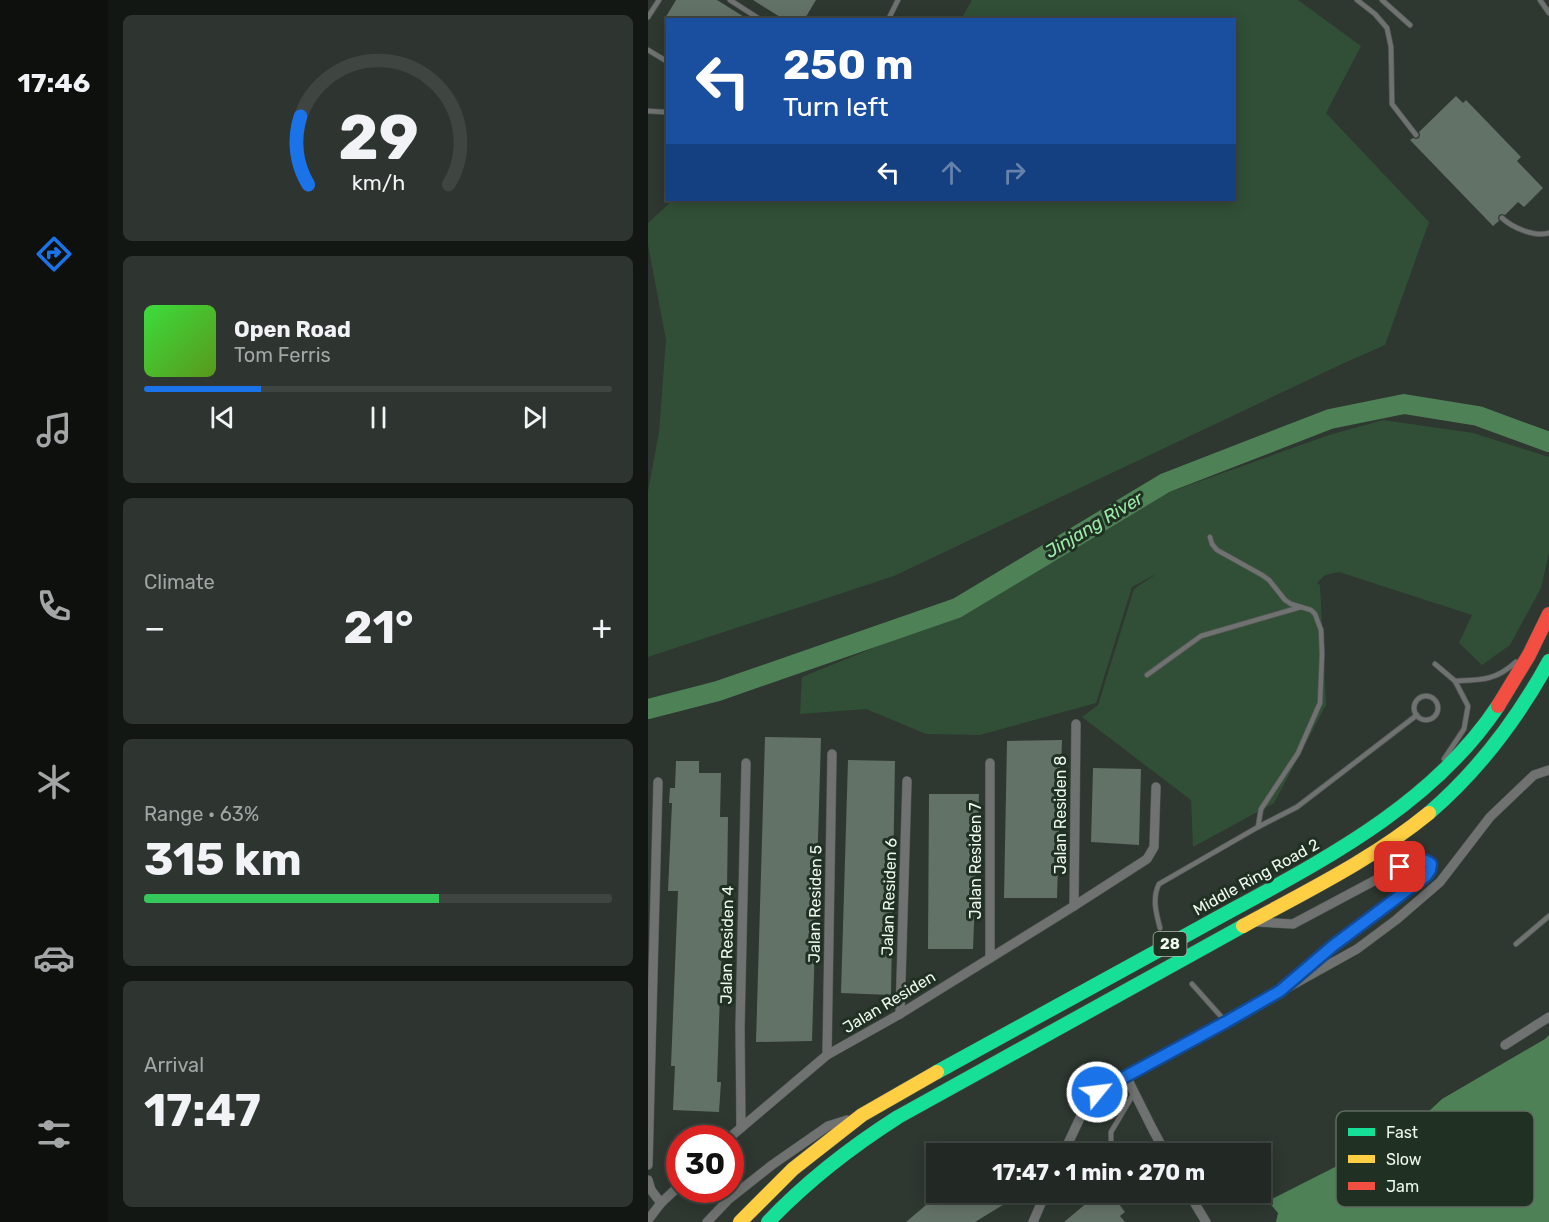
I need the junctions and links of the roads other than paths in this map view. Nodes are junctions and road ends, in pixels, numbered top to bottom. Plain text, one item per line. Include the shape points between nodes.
1 (659, 0) edge
2 (730, 0) edge
3 (898, 0) edge
4 (1357, 0) edge
5 (1382, 0) edge
6 (1540, 0) edge
7 (1549, 13) edge
8 (648, 17) edge
9 (758, 18) edge
10 (889, 18) edge
11 (1410, 25) dead end
12 (648, 50) edge
13 (666, 61) edge
14 (648, 111) edge
15 (664, 112) dead end
16 (1416, 135) dead end
17 (1502, 218) dead end
18 (1549, 233) edge
19 (1210, 537) dead end
20 (1301, 608) junction
21 (1549, 614) edge
22 (1536, 641) junction
23 (1549, 661) edge
24 (1435, 664) dead end
25 (1147, 675) dead end
26 (1455, 681) junction
27 (1416, 715) junction
28 (1076, 724) dead end
29 (832, 754) dead end
30 (746, 763) dead end
31 (990, 763) dead end
32 (1549, 770) edge
33 (907, 781) dead end
34 (658, 782) dead end
35 (1156, 787) dead end
36 (1423, 791) junction
37 (1258, 827) junction
38 (1074, 906) junction
39 (1549, 916) edge
40 (1252, 922) junction
41 (1160, 928) dead end
42 (1516, 944) dead end
43 (990, 958) junction
44 (1192, 984) dead end
45 (1280, 991) junction
46 (900, 1014) junction
47 (1549, 1017) edge
48 (1226, 1022) junction
49 (1505, 1045) dead end
50 (827, 1055) junction
51 (1126, 1076) junction
52 (1134, 1093) junction
53 (862, 1115) junction
54 (741, 1125) edge
55 (744, 1125) edge
56 (1068, 1143) edge
57 (1111, 1143) edge
58 (1160, 1143) edge
59 (648, 1165) edge
60 (648, 1180) edge
61 (666, 1198) edge
62 (661, 1203) junction
63 (1041, 1203) edge
64 (1195, 1203) edge
65 (776, 1216) edge
66 (648, 1220) edge
67 (706, 1222) edge
68 (740, 1222) edge
69 (768, 1222) edge
70 (1033, 1222) edge
71 (1206, 1222) edge

1 - 8 lane
2 - 9 lane
3 - 10 lane
4 - 16 lane via 1387,28 1392,104
5 - 11 lane
6 - 7 lane
12 - 13 lane
14 - 15 lane
17 - 18 lane via 1527,232
19 - 20 lane via 1217,550 1262,575 1285,600
20 - 25 lane via 1201,636
20 - 37 lane via 1315,614 1321,630 1320,703 1298,753 1261,809
21 - 22 highway, Middle Ring Road 2 / 28
22 - 26 lane via 1494,677
22 - 36 highway, Middle Ring Road 2 / 28 via 1498,708
23 - 40 highway, 28 via 1491,750 1438,805 1383,847
24 - 26 lane
26 - 36 lane via 1468,706 1464,729
27 - 27 lane via 1417,700 1424,696 1435,699 1438,706 1434,717 1423,719
27 - 37 lane via 1297,807
28 - 38 street, Jalan Residen 8
29 - 50 street, Jalan Residen 5
30 - 54 street, Jalan Residen 4
31 - 43 street, Jalan Residen 7
32 - 45 street via 1534,775 1490,817 1440,882 1396,920 1357,949
33 - 46 street, Jalan Residen 6
34 - 59 street
35 - 38 street, Jalan Residen via 1152,852
36 - 53 highway, Middle Ring Road 2 / 28 via 1345,846
37 - 41 lane via 1159,884 1155,907
38 - 43 street, Jalan Residen
39 - 42 lane
40 - 45 street via 1293,924 1400,867 1420,859 1431,864 1426,876
40 - 65 highway, 28 via 879,1128 805,1185
43 - 46 street, Jalan Residen
44 - 48 lane
45 - 48 street
46 - 50 street, Jalan Residen
47 - 49 street
48 - 51 street
50 - 55 street, Jalan Residen
51 - 52 street
51 - 56 street via 1088,1101
52 - 57 lane via 1111,1132
52 - 58 street
53 - 67 street via 828,1126 772,1165
53 - 68 highway, Middle Ring Road 2 / 28 via 793,1169
60 - 62 street
61 - 62 street
62 - 66 street
63 - 70 street
64 - 71 street
65 - 69 highway, 28

